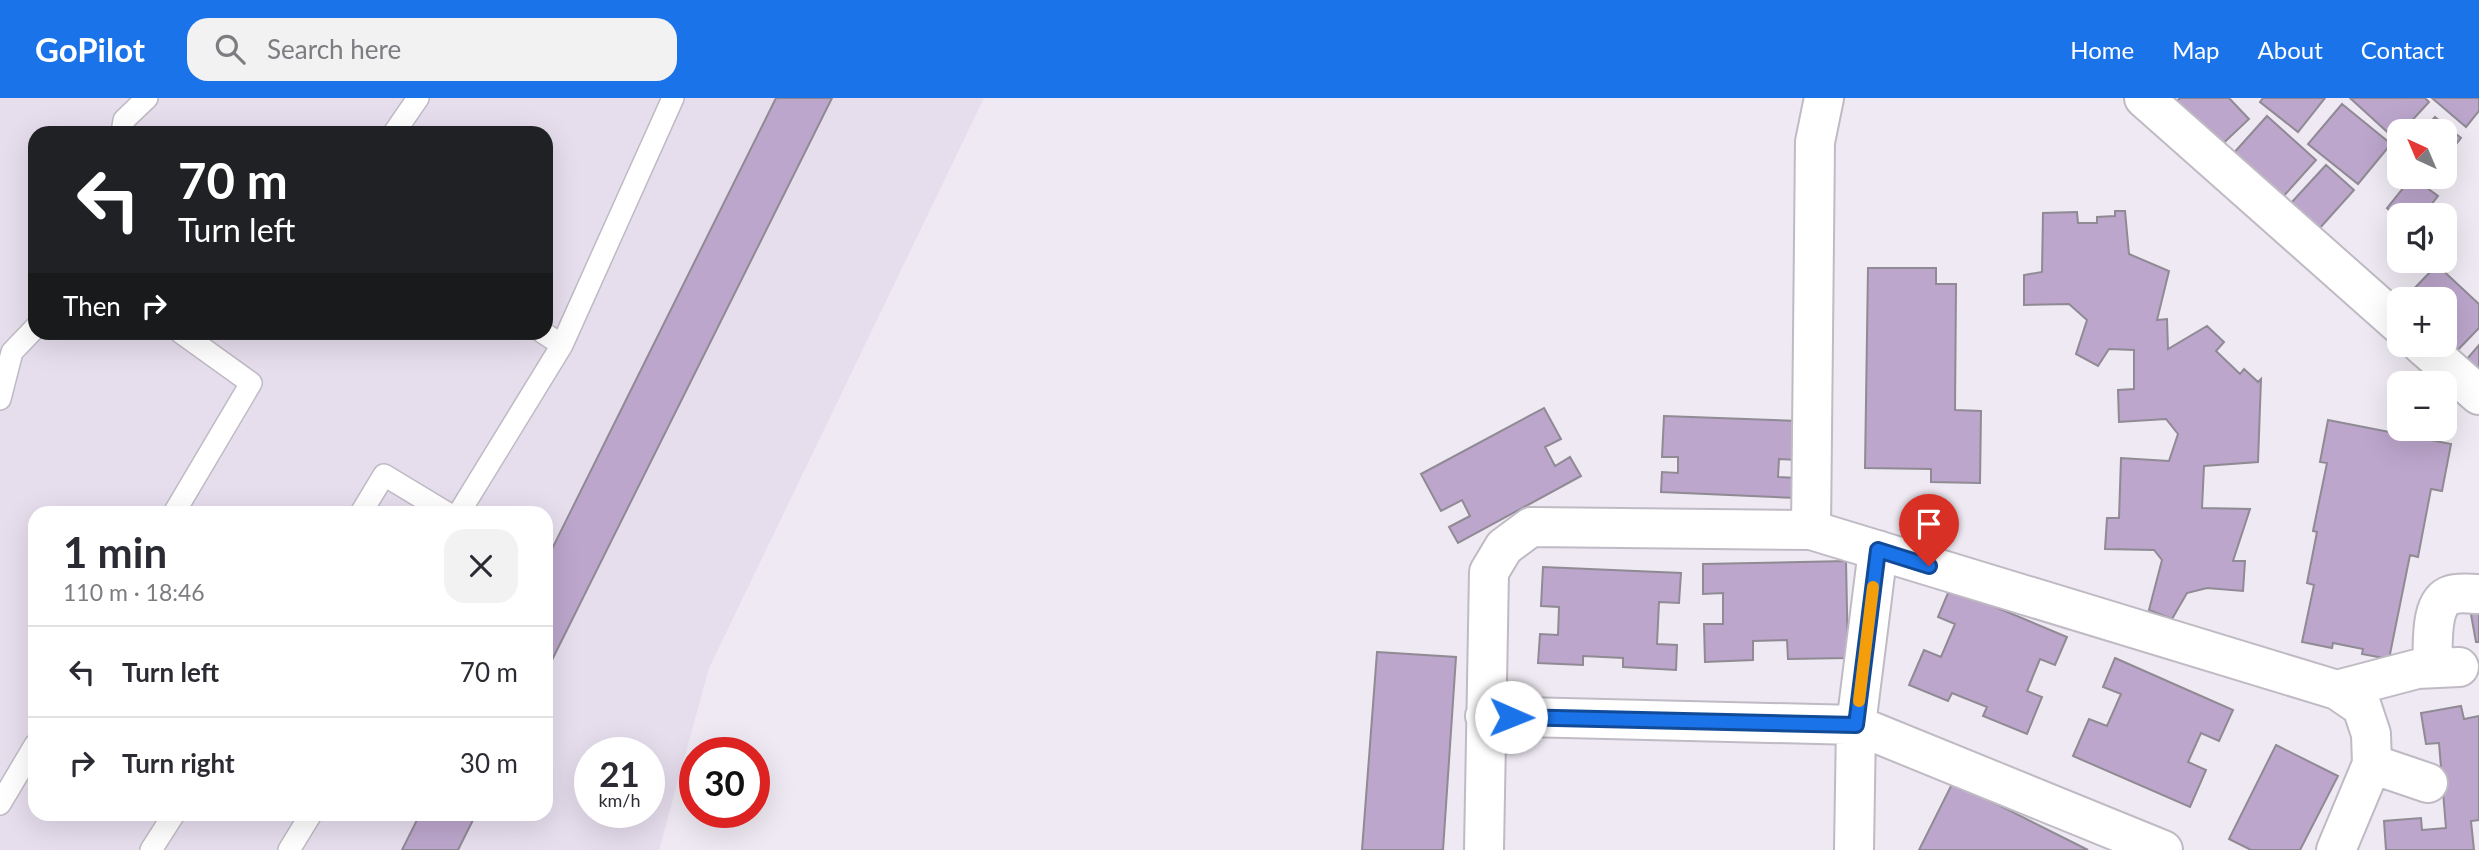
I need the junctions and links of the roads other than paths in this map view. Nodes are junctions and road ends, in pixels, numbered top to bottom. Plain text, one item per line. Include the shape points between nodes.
1 (147, 98) edge
2 (418, 98) edge
3 (673, 98) edge
4 (1824, 98) edge
5 (2144, 98) edge
6 (123, 126) edge
7 (399, 126) edge
8 (2387, 313) edge
9 (28, 335) edge
10 (553, 339) edge
11 (191, 340) edge
12 (562, 345) junction
13 (2436, 357) edge
14 (2479, 395) edge
15 (0, 399) edge
16 (178, 506) edge
17 (365, 506) edge
18 (435, 506) edge
19 (463, 506) edge
20 (1811, 530) junction
21 (1878, 550) junction
22 (2479, 594) edge
23 (2337, 690) junction
24 (1485, 716) junction
25 (1856, 725) junction
26 (28, 757) edge
27 (0, 804) edge
28 (170, 821) edge
29 (308, 821) edge
30 (2348, 848) edge
31 (151, 850) edge
32 (289, 850) edge
33 (1484, 850) edge
34 (1854, 850) edge
35 (2163, 850) edge

1 - 6 lane
2 - 7 lane
3 - 12 lane
4 - 20 street via 1815,142
5 - 8 street
9 - 15 lane via 12,352
10 - 12 lane
11 - 16 lane via 251,383
12 - 19 lane
13 - 14 street
17 - 18 lane via 384,475
20 - 21 street
20 - 24 street via 1531,527 1504,547 1489,572
21 - 23 street
21 - 25 street
22 - 23 street via 2451,594 2437,610 2446,668 2417,669
23 - 30 street via 2362,707 2371,734 2398,773
24 - 25 street
24 - 33 street
25 - 34 street
25 - 35 street
26 - 27 lane
28 - 31 lane
29 - 32 lane

